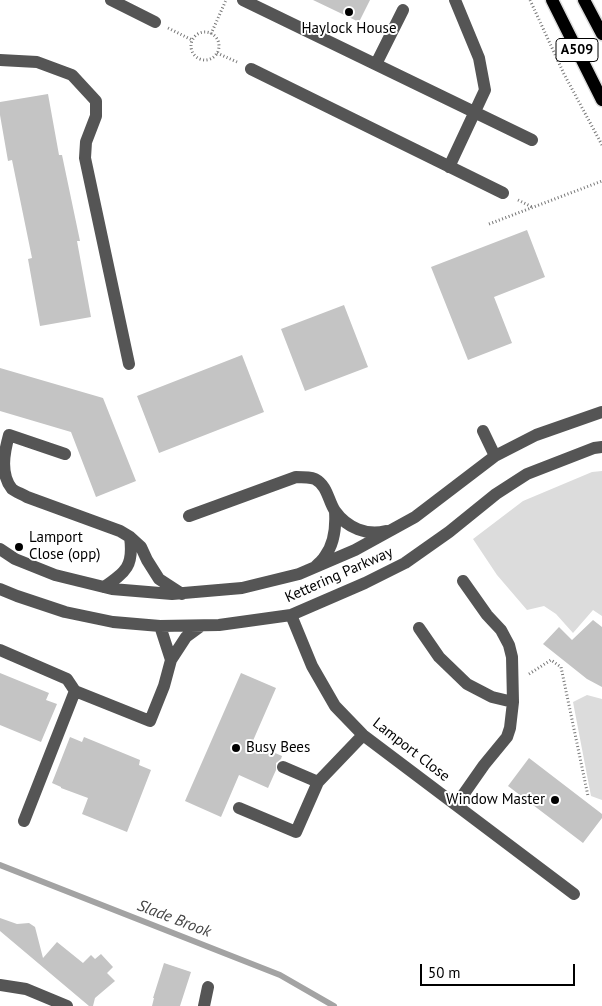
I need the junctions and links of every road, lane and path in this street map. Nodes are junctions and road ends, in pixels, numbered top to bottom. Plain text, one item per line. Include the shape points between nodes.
1 (111, 0) edge
2 (226, 0) edge
3 (243, 0) edge
4 (455, 0) edge
5 (530, 0) edge
6 (552, 0) edge
7 (584, 0) edge
8 (403, 10) dead end
9 (155, 22) joint
10 (211, 34) junction
11 (602, 34) edge
12 (192, 40) junction
13 (217, 52) junction
14 (0, 60) edge
15 (376, 64) junction
16 (251, 69) joint
17 (602, 100) edge
18 (475, 112) junction
19 (532, 140) dead end
20 (602, 145) edge
21 (449, 167) junction
22 (602, 181) edge
23 (503, 193) dead end
24 (489, 224) dead end
25 (129, 364) dead end
26 (602, 412) edge
27 (483, 431) dead end
28 (602, 447) edge
29 (65, 454) dead end
30 (495, 456) junction
31 (335, 511) junction
32 (189, 516) dead end
33 (392, 530) junction
34 (130, 537) junction
35 (0, 549) edge
36 (315, 567) junction
37 (463, 581) dead end
38 (104, 587) junction
39 (0, 589) edge
40 (182, 594) junction
41 (291, 615) junction
42 (160, 626) junction
43 (201, 626) junction
44 (419, 628) dead end
45 (0, 650) edge
46 (170, 660) junction
47 (513, 685) junction
48 (76, 691) junction
49 (513, 702) junction
50 (363, 735) junction
51 (283, 767) dead end
52 (318, 782) junction
53 (588, 796) dead end
54 (456, 805) junction
55 (240, 808) dead end
56 (24, 821) dead end
57 (574, 894) dead end
58 (0, 985) edge
59 (208, 987) dead end
60 (67, 1006) edge
61 (204, 1006) edge

1 - 9 street
2 - 10 path
3 - 15 street
4 - 18 street via 479,58 484,90
5 - 20 path
6 - 17 main road, A509
7 - 11 main road, A509
8 - 15 street
9 - 12 path
10 - 12 path via 200,33
10 - 13 path via 218,42
12 - 13 path via 192,51 199,59 209,60
13 - 16 path
14 - 25 street via 37,62 72,75 96,101 96,116 86,142 85,158
15 - 18 street
16 - 21 street
18 - 19 street
18 - 21 street
21 - 23 street
22 - 24 path
26 - 30 street via 536,434
27 - 30 street
28 - 41 street, Kettering Parkway via 527,474 405,563
29 - 34 street via 9,436 3,457 6,481 13,490 26,497
30 - 33 street via 415,517
31 - 32 street via 325,488 314,479 296,477
31 - 33 street via 352,527 378,533
31 - 36 street via 331,543
33 - 36 street
34 - 38 street via 132,550 128,566
34 - 40 street via 141,547 159,579
35 - 38 street via 15,559 55,575
36 - 40 street via 242,588
37 - 47 street via 505,637 512,657
38 - 40 street
39 - 42 street, Kettering Parkway via 65,612 113,622
41 - 43 street, Kettering Parkway
41 - 50 street, Lamport Close via 312,666 335,706
42 - 43 street, Kettering Parkway
42 - 46 street
43 - 46 street via 186,637
44 - 49 street via 439,657 467,684 492,697
45 - 48 street via 66,678
46 - 48 street via 150,721
47 - 49 street
47 - 53 path via 551,660 561,668
48 - 56 street
49 - 54 street via 506,737
50 - 52 street
50 - 54 street, Lamport Close
51 - 52 street
52 - 55 street via 296,832
54 - 57 street, Lamport Close
58 - 60 street via 26,989
59 - 61 street

